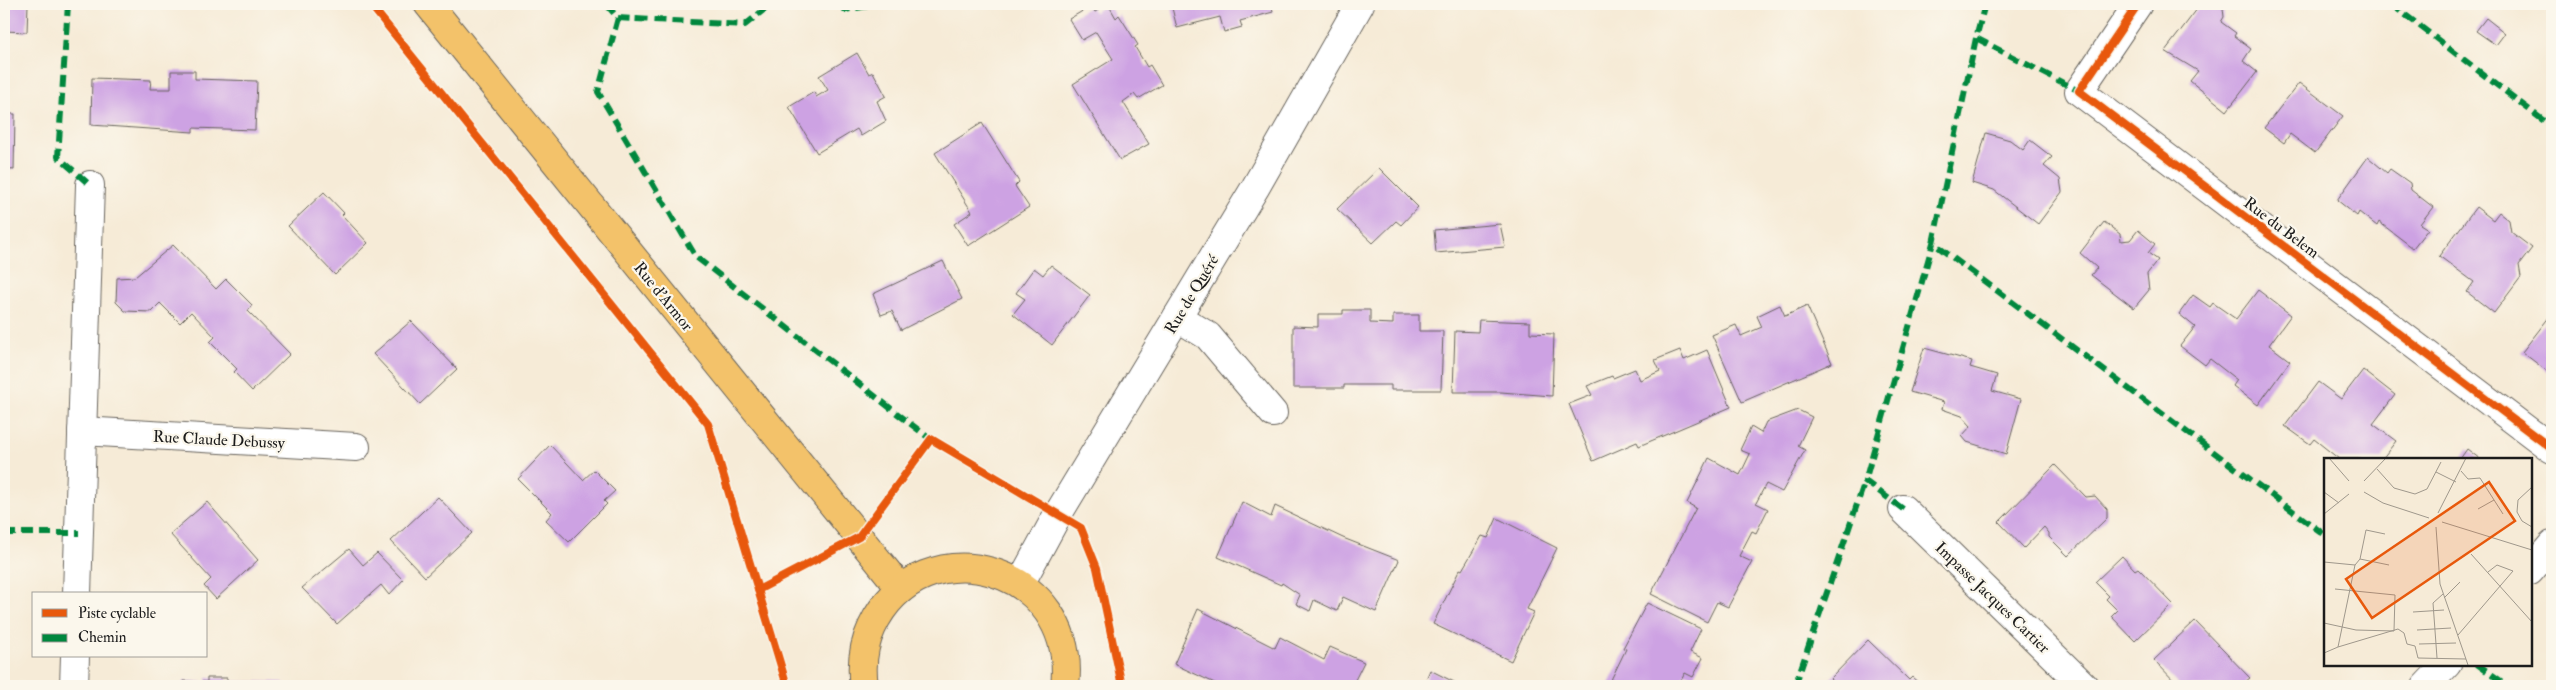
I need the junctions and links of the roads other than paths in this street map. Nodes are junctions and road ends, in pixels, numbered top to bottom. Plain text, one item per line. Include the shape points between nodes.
1 (428, 4) edge
2 (1360, 4) edge
3 (2138, 4) edge
4 (90, 185) dead end
5 (1177, 317) junction
6 (1273, 413) dead end
7 (82, 431) junction
8 (356, 447) dead end
9 (2552, 449) edge
10 (1903, 509) dead end
11 (2552, 545) edge
12 (2531, 570) edge
13 (1020, 584) junction
14 (901, 589) junction
15 (77, 592) edge
16 (75, 658) edge
17 (2446, 665) edge
18 (74, 686) edge
19 (864, 686) edge
20 (1066, 686) edge
21 (2084, 686) edge
22 (2426, 686) edge

1 - 14 main road, Rue d'Armor
2 - 5 street, Rue de Quéré
3 - 9 street, Rue du Belem via 2080,91
4 - 7 street
5 - 6 street via 1208,336
5 - 13 street, Rue de Quéré via 1058,514
7 - 8 street, Rue Claude Debussy
7 - 15 street
10 - 21 street, Impasse Jacques Cartier
11 - 12 street
13 - 14 main road via 991,571 960,567 928,574
13 - 20 main road via 1045,606 1061,634 1068,666
14 - 19 main road via 879,612 866,641 862,672
16 - 18 street
17 - 22 street

